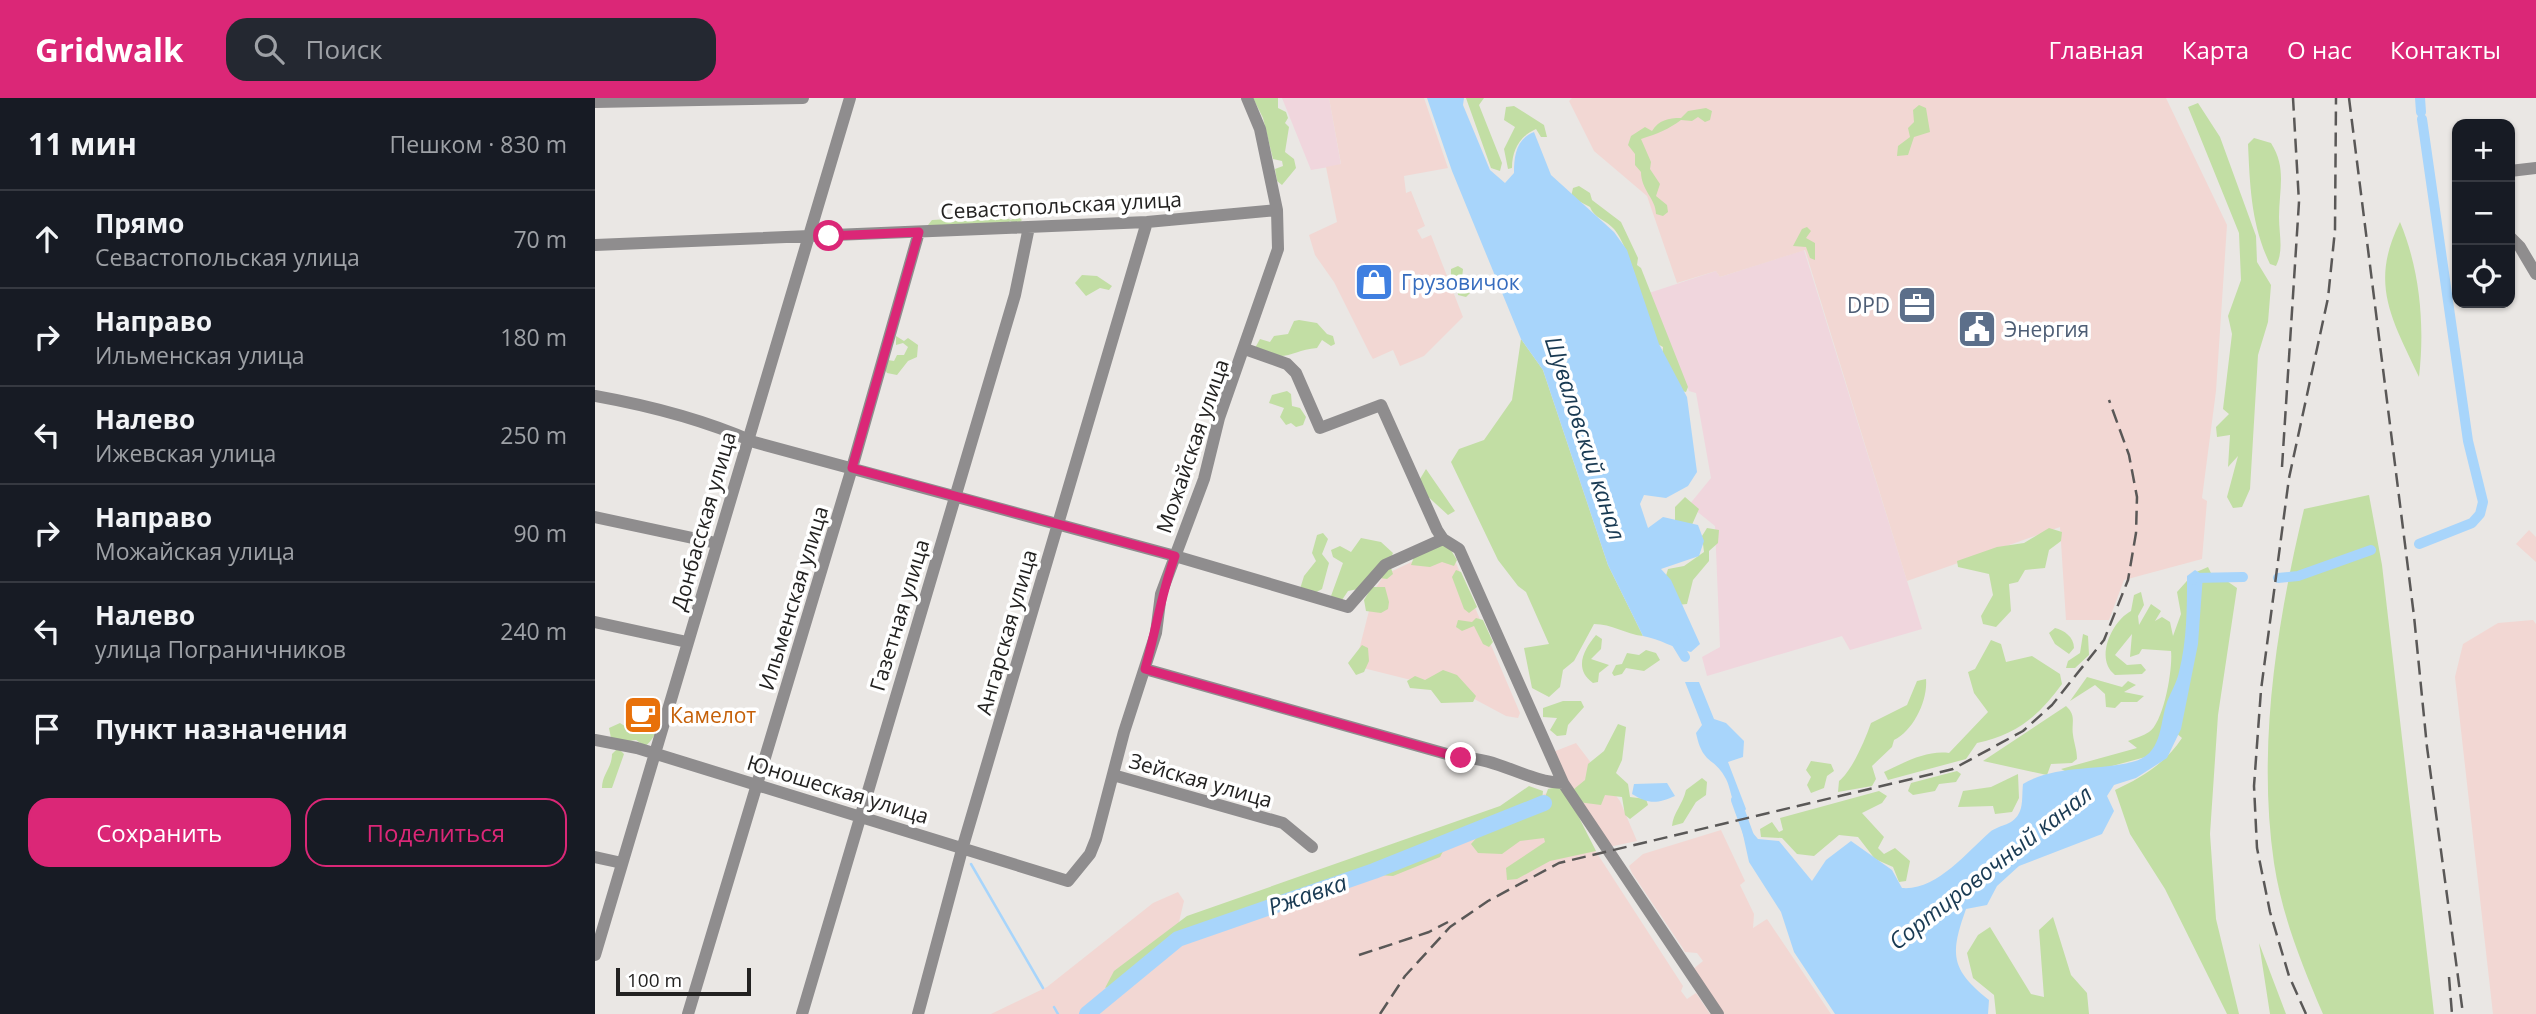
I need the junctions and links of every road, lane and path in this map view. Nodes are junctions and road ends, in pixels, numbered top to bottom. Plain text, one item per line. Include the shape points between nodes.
1 (803, 98) edge
2 (850, 98) edge
3 (1247, 98) edge
4 (595, 102) edge
5 (2536, 168) edge
6 (2515, 170) edge
7 (1277, 210) junction
8 (1147, 222) junction
9 (1029, 227) junction
10 (919, 232) junction
11 (807, 236) junction
12 (2515, 242) edge
13 (595, 244) edge
14 (2536, 274) edge
15 (1245, 349) junction
16 (595, 396) edge
17 (747, 439) junction
18 (852, 468) junction
19 (955, 497) junction
20 (595, 517) edge
21 (1058, 525) junction
22 (1443, 539) junction
23 (716, 543) junction
24 (1175, 556) junction
25 (595, 622) edge
26 (688, 642) junction
27 (1145, 669) junction
28 (595, 740) edge
29 (655, 754) junction
30 (1113, 775) junction
31 (1563, 783) junction
32 (758, 785) junction
33 (860, 816) junction
34 (963, 846) junction
35 (1312, 847) dead end
36 (595, 857) edge
37 (622, 863) junction
38 (1068, 881) joint
39 (595, 955) edge
40 (688, 1014) edge
41 (802, 1014) edge
42 (918, 1014) edge
43 (1718, 1014) edge

1 - 4 street
2 - 11 street, Донбасская улица
3 - 7 street, Можайская улица via 1260,129
5 - 6 street
7 - 8 street, Севастопольская улица
7 - 15 street, Можайская улица via 1278,248
8 - 9 street, Севастопольская улица
8 - 21 street, Ангарская улица
9 - 10 street, Севастопольская улица
9 - 19 street, Газетная улица via 1015,295
10 - 11 street, Севастопольская улица
10 - 18 street, Ильменская улица
11 - 13 street, Севастопольская улица
11 - 17 street, Донбасская улица
12 - 14 street
15 - 22 street via 1287,364 1296,373 1319,428 1381,405
15 - 24 street, Можайская улица
16 - 17 street via 668,411
17 - 18 street
17 - 23 street, Донбасская улица
18 - 19 street
18 - 32 street, Ильменская улица
19 - 21 street
19 - 33 street, Газетная улица
20 - 23 street
21 - 24 street
21 - 34 street, Ангарская улица
22 - 24 street via 1385,565 1348,607
22 - 31 street via 1458,549
23 - 26 street, Донбасская улица
24 - 27 street, Можайская улица via 1161,594
25 - 26 street
26 - 29 street, Донбасская улица
27 - 30 street, Можайская улица
27 - 31 street via 1461,758 1478,758 1544,782
28 - 29 street, Юношеская улица
29 - 32 street, Юношеская улица
29 - 37 street, Донбасская улица
30 - 35 street, Зейская улица via 1283,823
30 - 38 street, Можайская улица via 1090,854
31 - 43 street
32 - 33 street, Юношеская улица
32 - 40 street, Ильменская улица
33 - 34 street, Юношеская улица
33 - 41 street, Газетная улица
34 - 38 street, Юношеская улица
34 - 42 street, Ангарская улица
36 - 37 street
37 - 39 street, Донбасская улица

